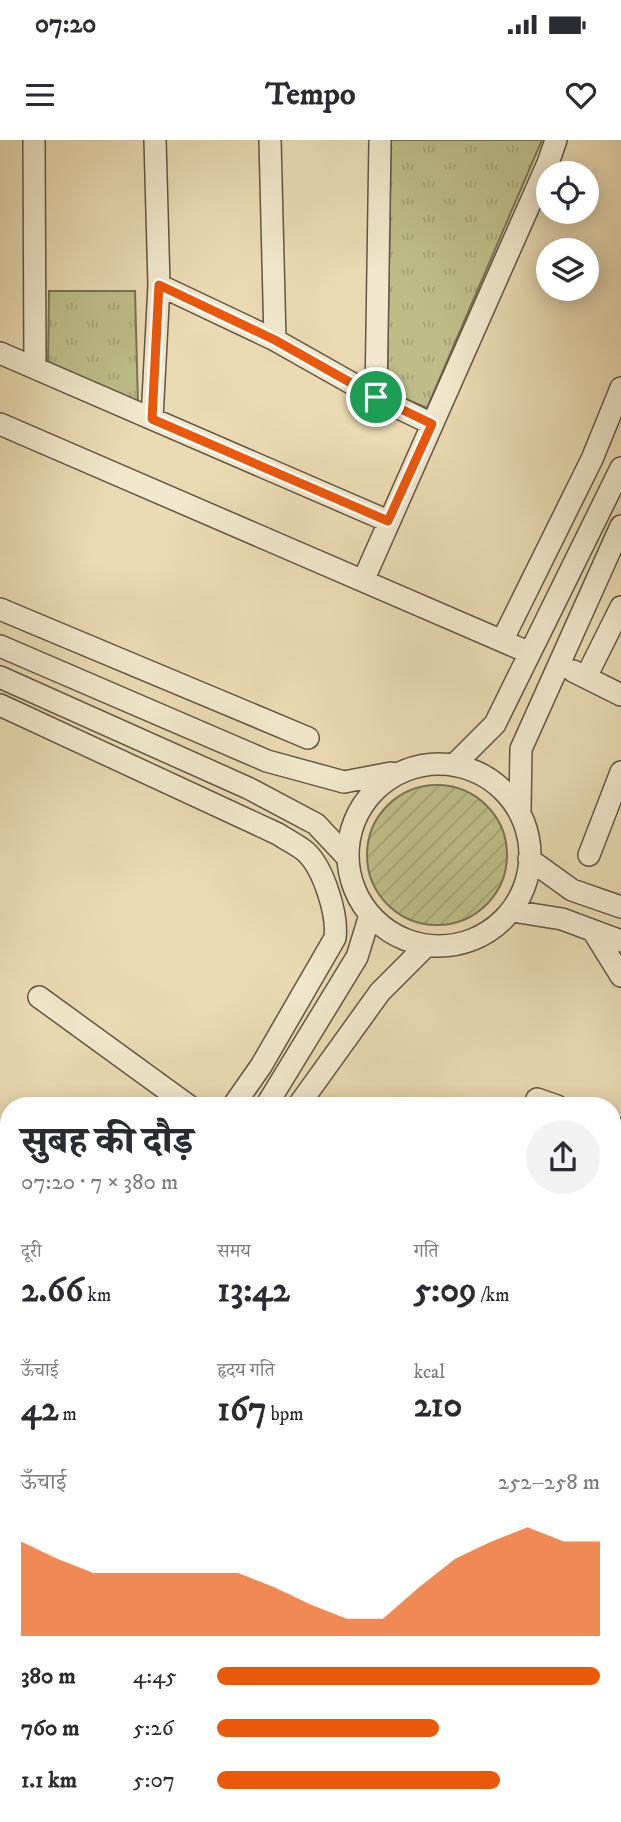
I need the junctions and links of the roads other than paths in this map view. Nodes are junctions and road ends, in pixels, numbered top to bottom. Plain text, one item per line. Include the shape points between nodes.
1 (34, 140) edge
2 (155, 140) edge
3 (270, 140) edge
4 (380, 140) edge
5 (556, 140) edge
6 (159, 285) junction
7 (275, 340) junction
8 (0, 352) edge
9 (35, 368) junction
10 (621, 388) edge
11 (376, 397) junction
12 (152, 419) junction
13 (432, 424) junction
14 (0, 425) edge
15 (621, 468) edge
16 (388, 521) junction
17 (621, 526) edge
18 (363, 581) junction
19 (621, 607) edge
20 (0, 609) edge
21 (502, 641) junction
22 (0, 646) edge
23 (530, 653) junction
24 (558, 665) junction
25 (0, 677) edge
26 (586, 677) junction
27 (621, 695) edge
28 (0, 705) edge
29 (308, 738) dead end
30 (455, 764) junction
31 (397, 772) junction
32 (621, 772) edge
33 (520, 810) junction
34 (589, 855) dead end
35 (347, 857) junction
36 (529, 859) junction
37 (621, 907) edge
38 (512, 911) junction
39 (370, 915) junction
40 (593, 931) junction
41 (621, 941) edge
42 (426, 946) junction
43 (621, 976) edge
44 (39, 997) dead end
45 (177, 1097) edge
46 (239, 1097) edge
47 (271, 1097) edge
48 (304, 1097) edge

1 - 9 street
2 - 6 street
3 - 7 street
4 - 11 street
5 - 13 street
6 - 7 street
6 - 12 street
7 - 11 street
8 - 9 street
9 - 12 street
10 - 21 street via 592,459
11 - 13 street
12 - 16 street
13 - 16 street
14 - 18 street
15 - 23 street
16 - 18 street
17 - 24 street
18 - 21 street
19 - 26 street
20 - 29 street
21 - 23 street
22 - 31 street via 267,761 344,782
23 - 30 street via 495,724
24 - 26 street
24 - 33 street via 521,749
25 - 35 street via 248,788 316,824
26 - 27 street
28 - 46 street via 278,834 315,863 334,909 335,938
30 - 31 street via 431,763
30 - 33 street via 482,773
31 - 35 street via 372,792 353,823
32 - 34 street
33 - 36 street via 530,842
35 - 39 street via 353,885
36 - 37 street via 572,890
36 - 38 street via 528,877
38 - 40 street via 562,919
38 - 42 street via 488,933 471,941
39 - 42 street via 396,936
39 - 47 street via 357,957
40 - 41 street
40 - 43 street
42 - 48 street via 380,992
44 - 45 street

